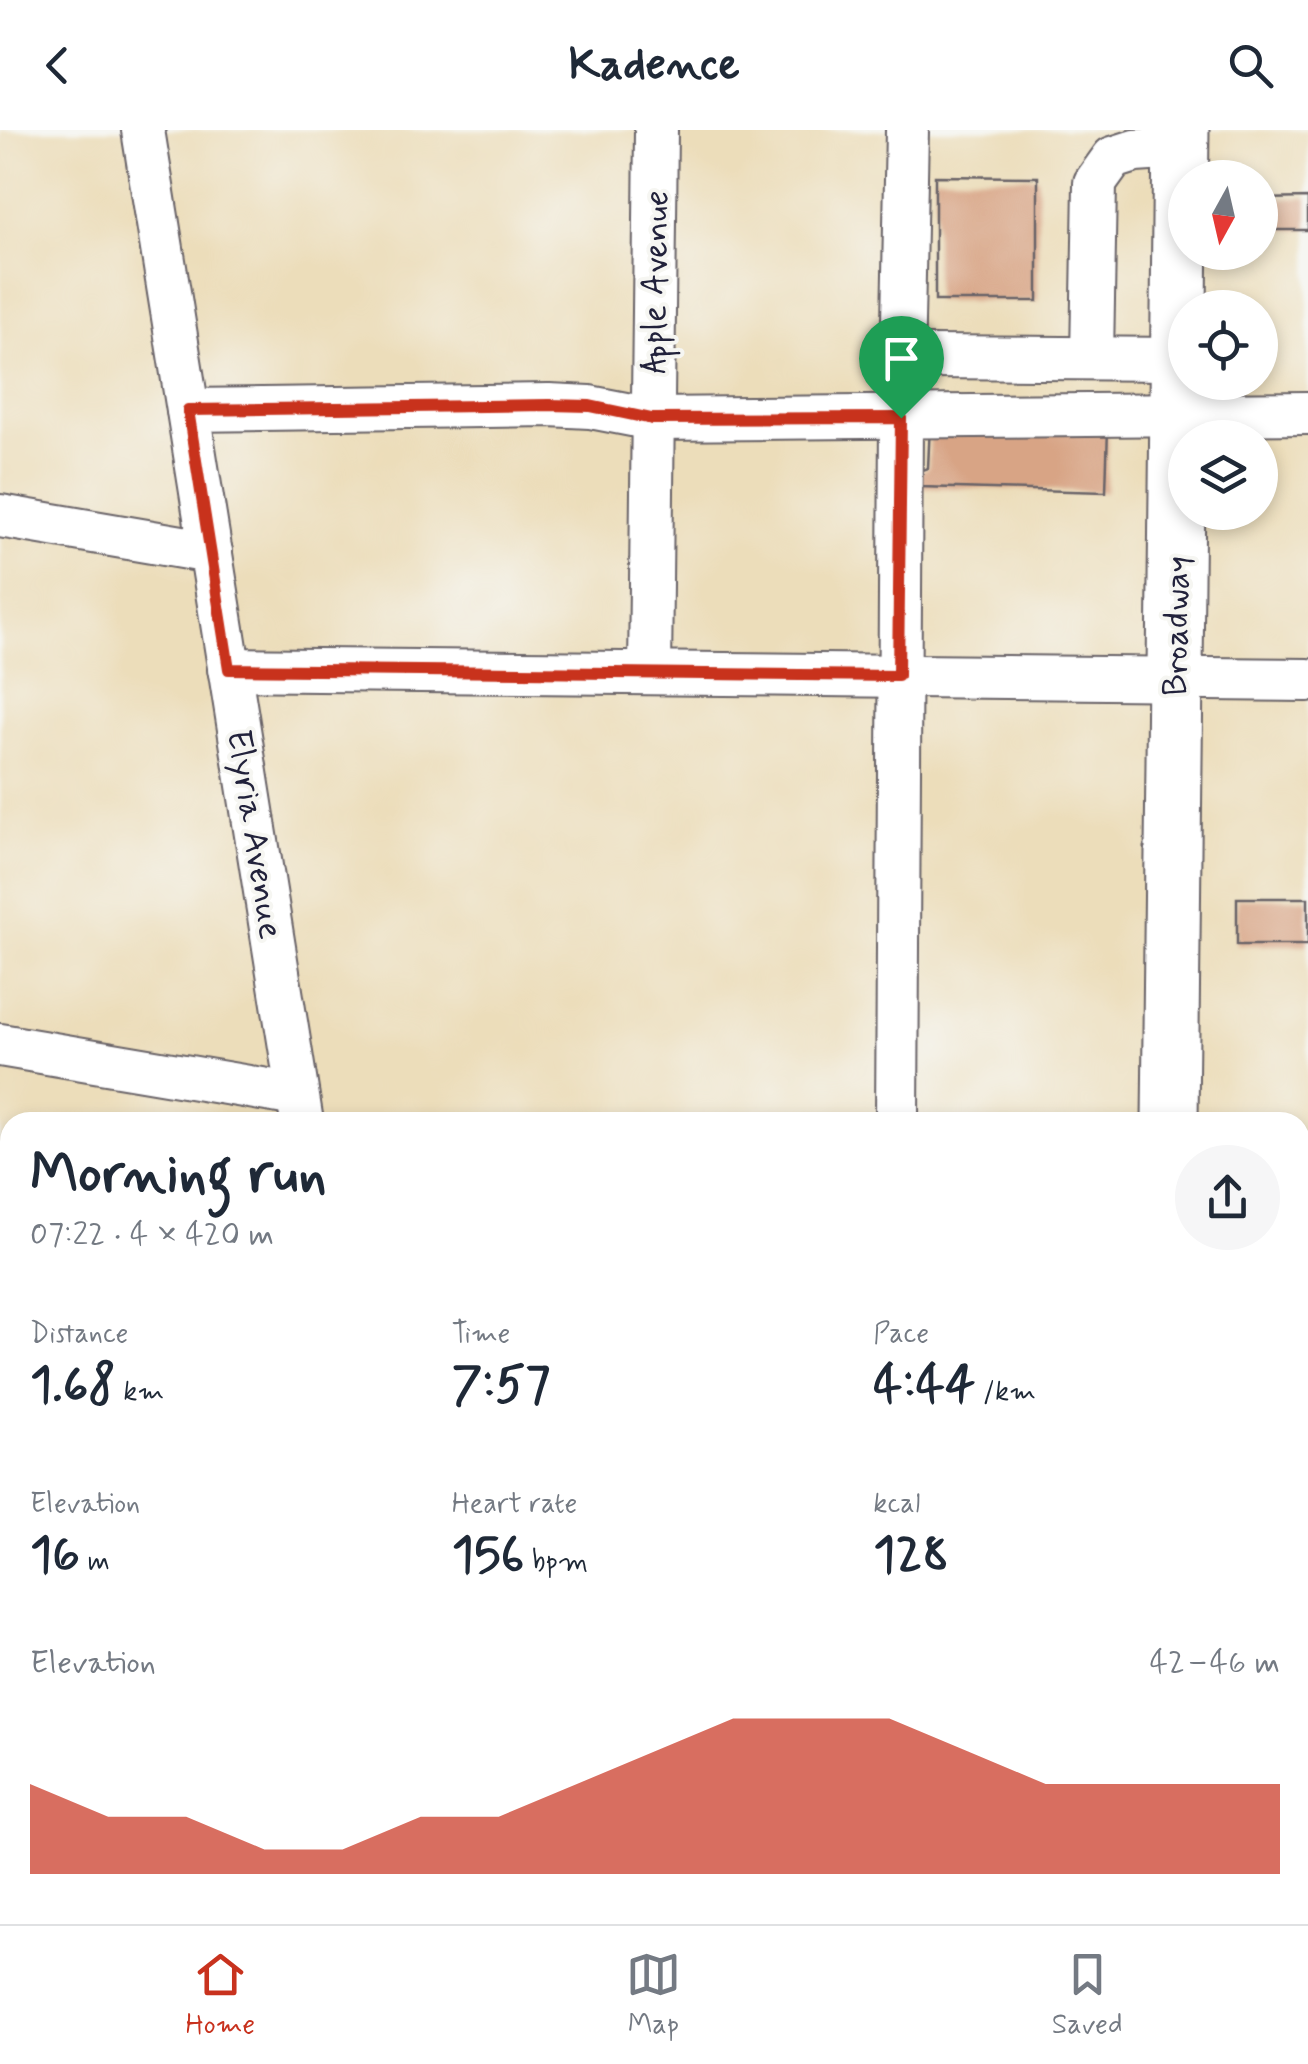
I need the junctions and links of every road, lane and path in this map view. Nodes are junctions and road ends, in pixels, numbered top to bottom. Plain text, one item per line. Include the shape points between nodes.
1 (143, 130) edge
2 (656, 130) edge
3 (908, 130) edge
4 (1181, 139) edge
5 (1179, 290) edge
6 (926, 357) dead end
7 (1092, 358) junction
8 (1168, 359) edge
9 (1177, 400) edge
10 (188, 410) junction
11 (1308, 413) edge
12 (1177, 414) junction
13 (901, 418) junction
14 (652, 419) junction
15 (0, 516) edge
16 (210, 552) junction
17 (229, 669) junction
18 (650, 673) junction
19 (898, 676) junction
20 (1175, 679) junction
21 (1308, 680) edge
22 (0, 1045) edge
23 (300, 1108) edge
24 (896, 1112) edge
25 (1170, 1112) edge

1 - 10 street, Elyria Avenue
2 - 14 street, Apple Avenue
3 - 13 street
4 - 5 main road, Broadway
4 - 7 street via 1113,158 1095,183
6 - 7 street
7 - 8 street
9 - 12 main road, Broadway
10 - 14 street via 549,405
10 - 16 street, Elyria Avenue
11 - 12 street
12 - 13 street
12 - 20 main road, Broadway
13 - 14 street
13 - 19 street
14 - 18 street, Apple Avenue
15 - 16 street
16 - 17 street, Elyria Avenue
17 - 18 street
17 - 23 street, Elyria Avenue
18 - 19 street
19 - 20 street
19 - 24 street
20 - 21 street
20 - 25 main road, Broadway
22 - 23 street

